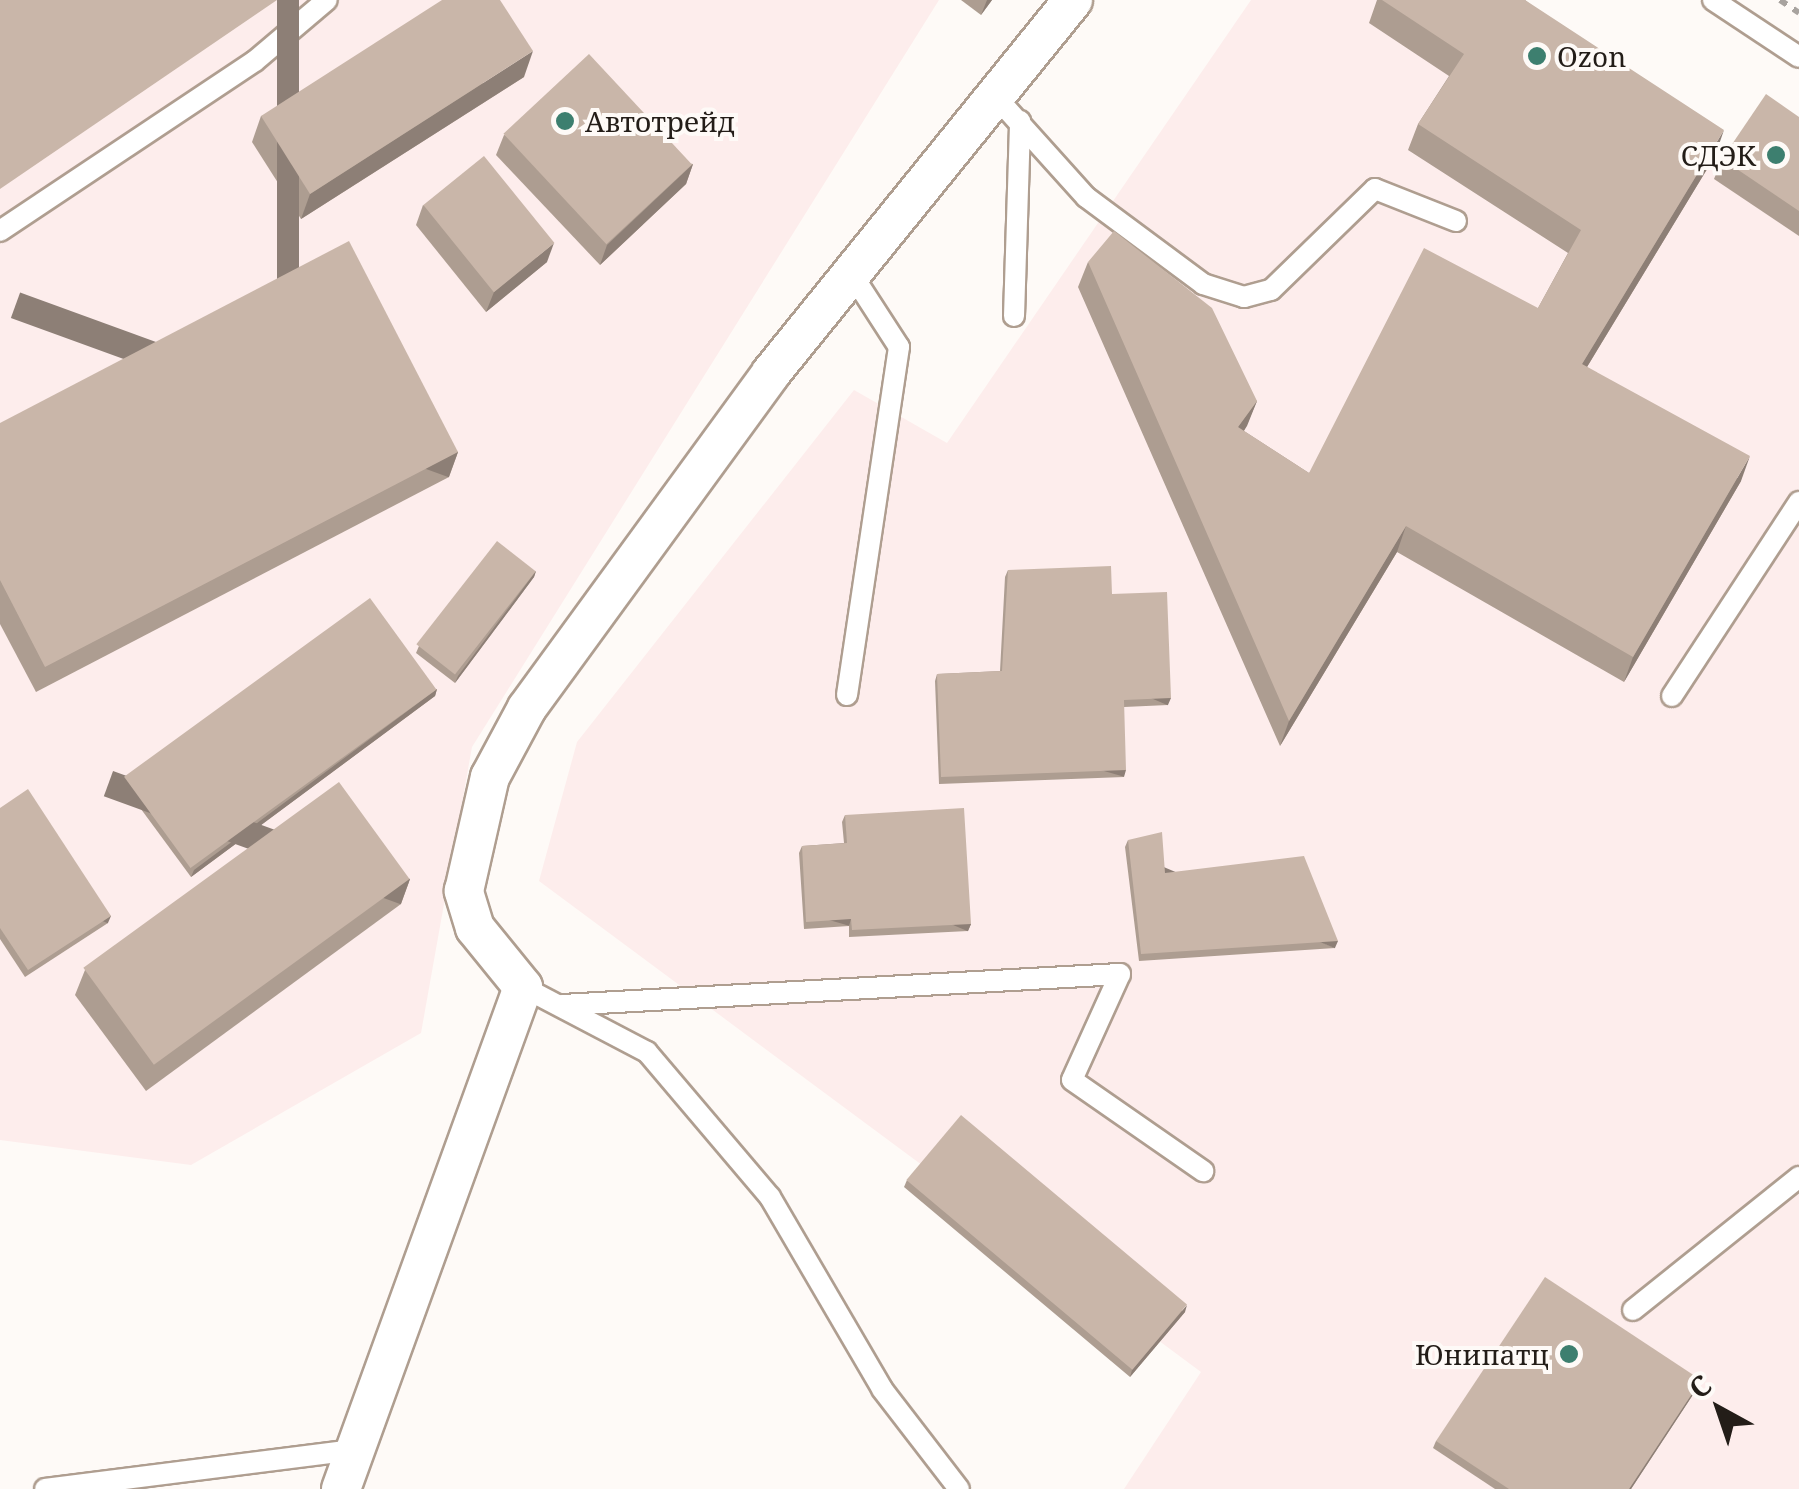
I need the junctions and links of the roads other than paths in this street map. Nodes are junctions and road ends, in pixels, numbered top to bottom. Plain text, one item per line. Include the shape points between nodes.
1 (327, 0) edge
2 (1073, 0) edge
3 (1713, 0) edge
4 (1799, 57) edge
5 (1008, 109) junction
6 (1456, 221) dead end
7 (0, 230) edge
8 (853, 276) junction
9 (1014, 316) dead end
10 (1799, 502) edge
11 (847, 695) dead end
12 (1672, 696) dead end
13 (523, 987) junction
14 (562, 1004) junction
15 (1203, 1171) dead end
16 (1799, 1176) edge
17 (1633, 1310) dead end
18 (354, 1450) junction
19 (45, 1489) edge
20 (341, 1489) edge
21 (959, 1489) edge

1 - 7 lane via 255,60
2 - 5 street
3 - 4 lane
5 - 6 lane via 1086,197 1159,256 1244,297 1272,290 1375,189
5 - 8 street
5 - 9 lane
8 - 11 lane via 900,347
8 - 13 street via 550,676 490,777 464,890 475,928
10 - 12 lane
13 - 14 lane
13 - 18 street
14 - 15 lane via 1120,974 1072,1080
14 - 21 lane via 648,1052 770,1197 882,1388
16 - 17 lane
18 - 19 lane
18 - 20 street

